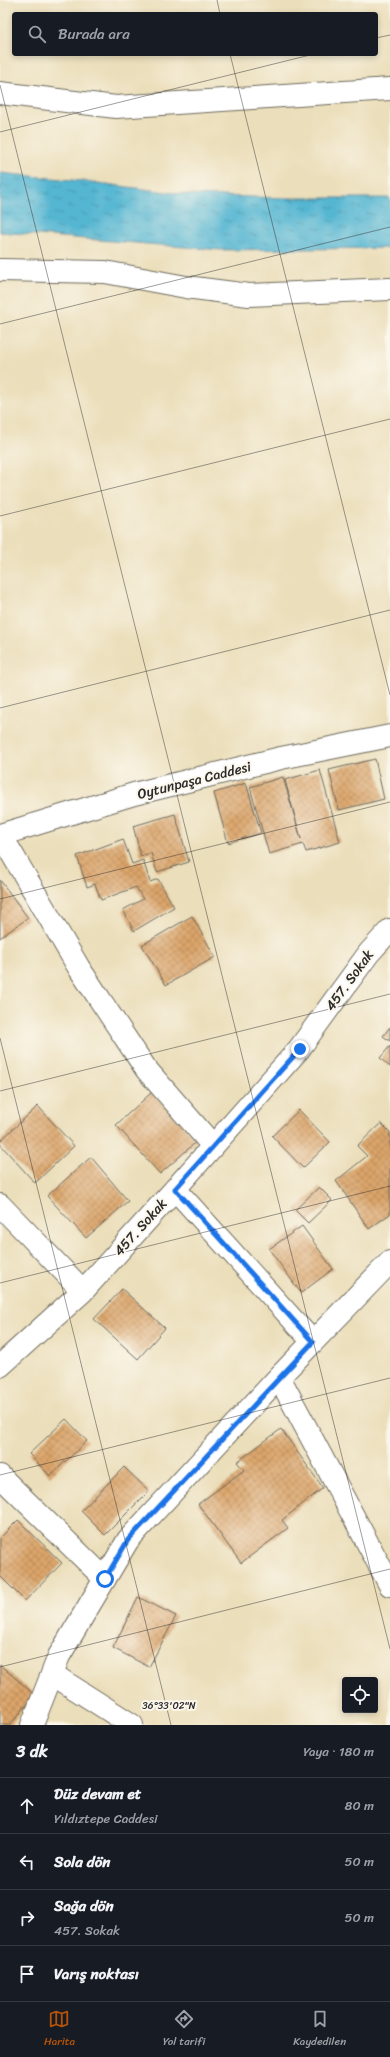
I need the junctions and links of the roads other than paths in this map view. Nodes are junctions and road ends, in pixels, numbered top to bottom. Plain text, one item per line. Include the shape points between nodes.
1 (390, 89) edge
2 (0, 93) edge
3 (0, 270) edge
4 (390, 289) edge
5 (390, 736) edge
6 (0, 835) edge
7 (390, 930) edge
8 (213, 1146) junction
9 (175, 1189) junction
10 (0, 1205) edge
11 (390, 1262) edge
12 (82, 1291) junction
13 (313, 1342) junction
14 (0, 1366) edge
15 (279, 1377) junction
16 (0, 1476) edge
17 (105, 1579) junction
18 (390, 1585) edge
19 (52, 1674) junction
20 (32, 1725) edge
21 (132, 1725) edge

1 - 2 street via 116,107
3 - 4 street via 105,272 249,296
5 - 6 street, Oytunpaşa Caddesi via 281,758 134,794
6 - 8 street via 79,968 146,1069
7 - 8 street, 457. Sokak via 369,953 300,1049
8 - 9 street, 457. Sokak
9 - 12 street, 457. Sokak
9 - 13 street
10 - 12 street
11 - 13 street
12 - 14 street, 457. Sokak
13 - 15 street
15 - 17 street via 128,1540
15 - 18 street
16 - 17 street
17 - 19 street
19 - 20 street
19 - 21 street

